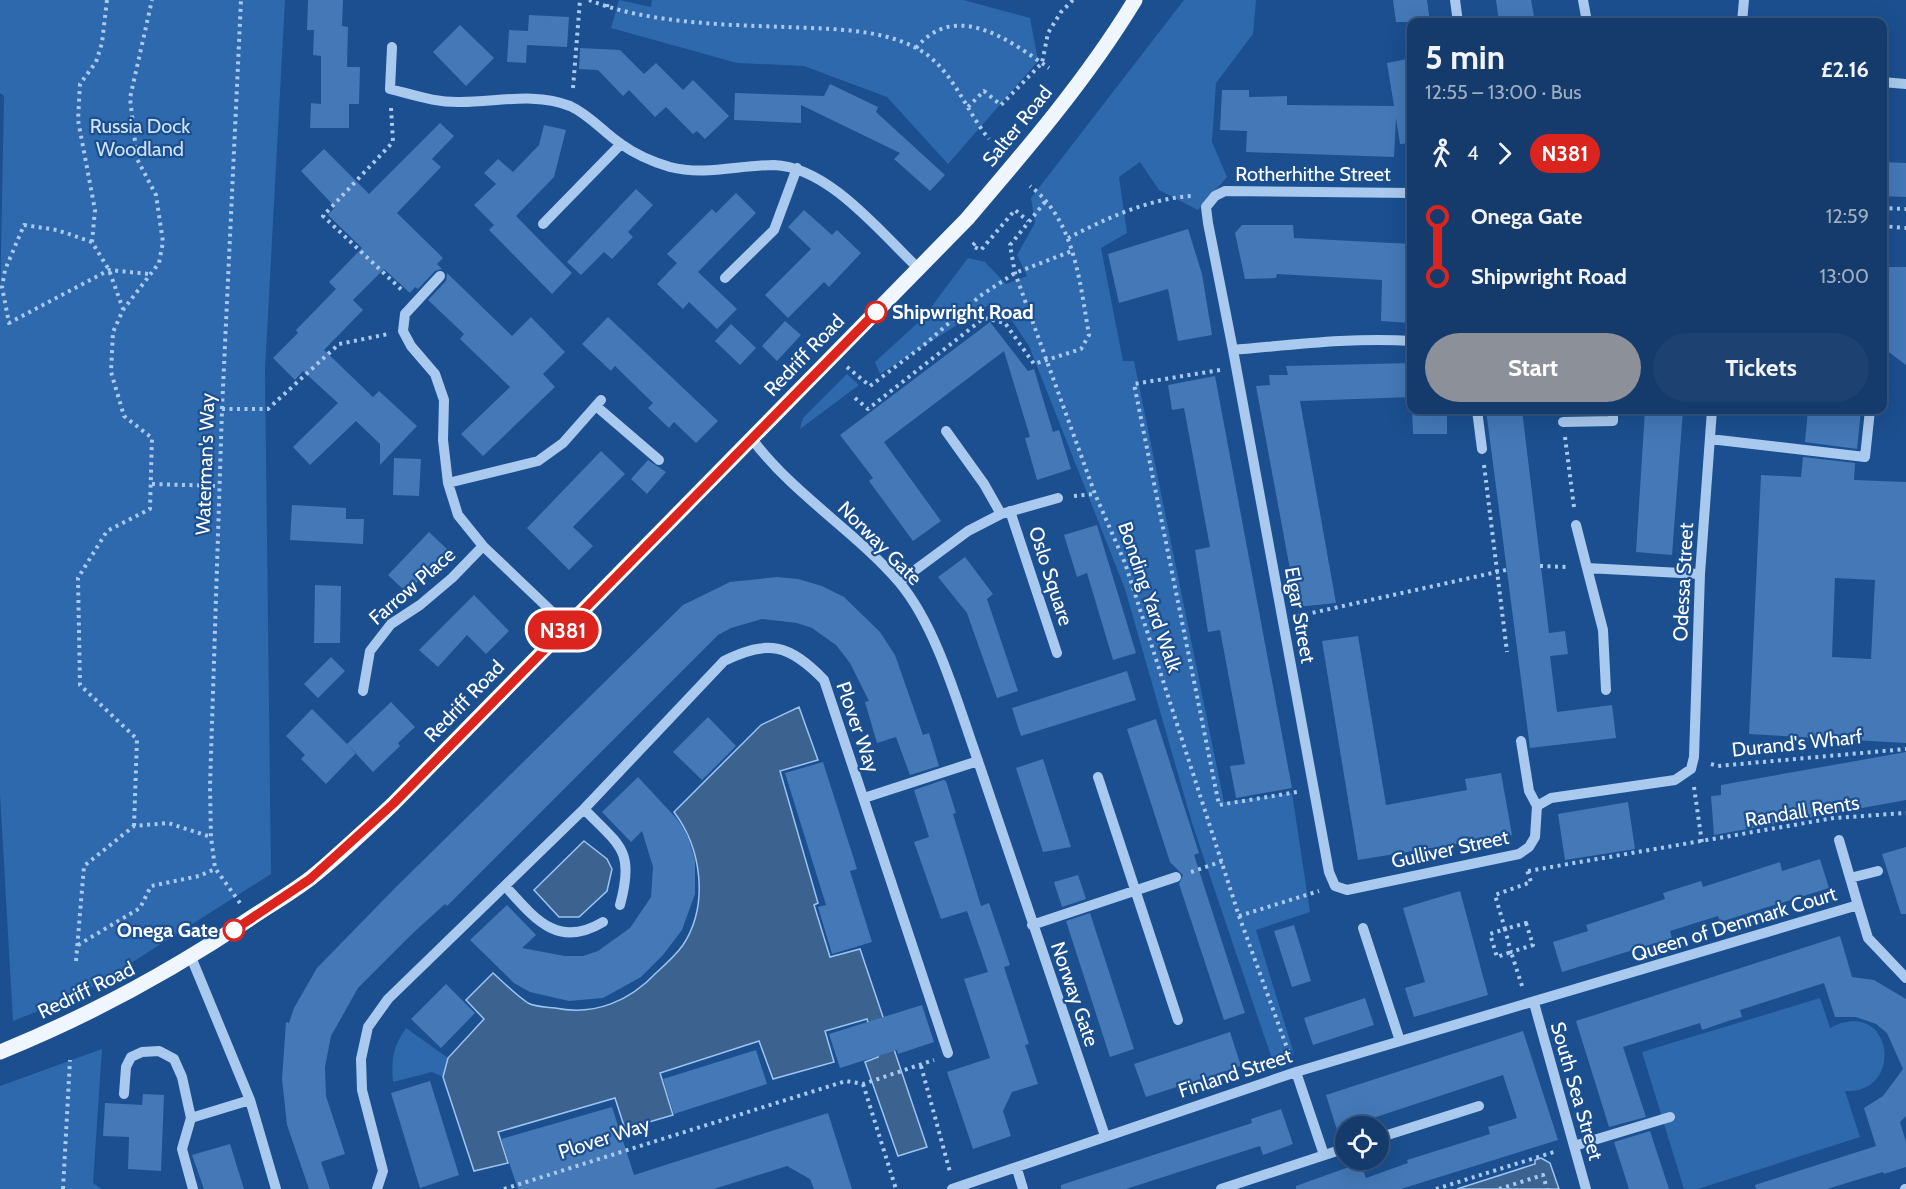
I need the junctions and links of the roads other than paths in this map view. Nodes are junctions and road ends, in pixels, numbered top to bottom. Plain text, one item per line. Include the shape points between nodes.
1 (1135, 0) edge
2 (1455, 0) edge
3 (1583, 0) edge
4 (1744, 0) edge
5 (1457, 18) edge
6 (1586, 18) edge
7 (1742, 18) edge
8 (392, 47) dead end
9 (1887, 82) edge
10 (1906, 84) edge
11 (621, 144) junction
12 (797, 168) junction
13 (1407, 193) edge
14 (1215, 196) joint
15 (543, 224) dead end
16 (918, 269) junction
17 (440, 276) dead end
18 (725, 278) dead end
19 (1407, 341) edge
20 (1233, 350) junction
21 (1478, 414) edge
22 (1613, 414) edge
23 (1713, 414) edge
24 (1870, 414) edge
25 (1563, 422) road end
26 (946, 431) dead end
27 (752, 439) junction
28 (1710, 439) junction
29 (1482, 449) road end
30 (659, 460) dead end
31 (448, 483) junction
32 (1058, 498) dead end
33 (1005, 512) junction
34 (1576, 525) road end
35 (483, 546) junction
36 (1587, 567) junction
37 (1700, 574) junction
38 (899, 582) junction
39 (567, 626) junction
40 (1057, 652) dead end
41 (1606, 690) dead end
42 (363, 691) dead end
43 (1521, 741) dead end
44 (978, 761) junction
45 (1098, 777) dead end
46 (864, 798) junction
47 (1538, 806) junction
48 (584, 809) junction
49 (1839, 840) dead end
50 (1878, 871) dead end
51 (1176, 877) road end
52 (1850, 878) junction
53 (1335, 886) joint
54 (506, 887) junction
55 (1136, 890) junction
56 (620, 905) dead end
57 (1858, 905) junction
58 (603, 922) dead end
59 (1032, 925) junction
60 (1363, 928) dead end
61 (191, 957) junction
62 (1906, 978) edge
63 (1531, 1003) junction
64 (1178, 1020) dead end
65 (1400, 1041) junction
66 (0, 1052) edge
67 (948, 1053) dead end
68 (1296, 1072) junction
69 (124, 1094) dead end
70 (250, 1100) junction
71 (1479, 1106) dead end
72 (1670, 1117) dead end
73 (190, 1118) junction
74 (1389, 1135) edge
75 (1105, 1136) junction
76 (1569, 1147) junction
77 (1335, 1152) edge
78 (1324, 1155) junction
79 (1017, 1168) junction
80 (193, 1189) edge
81 (276, 1189) edge
82 (377, 1189) edge
83 (953, 1189) edge
84 (1023, 1189) edge
85 (1221, 1189) edge
86 (1586, 1189) edge

1 - 16 main road, Salter Road via 1042,132
2 - 5 street
3 - 6 street
4 - 7 street
8 - 11 street via 390,89 436,101 544,100 569,106
9 - 10 street
11 - 12 street via 671,167 698,171
11 - 15 street
12 - 16 street via 818,176 836,190
12 - 18 street via 774,230
13 - 14 street, Rotherhithe Street via 1225,191
14 - 20 street, Elgar Street via 1206,207
16 - 27 main road, Redriff Road
17 - 31 street via 405,314 403,331 435,374 444,400
19 - 20 street via 1346,340
20 - 53 street, Elgar Street via 1313,789
21 - 29 street
22 - 25 street via 1613,421
23 - 28 street, Odessa Street
24 - 28 street via 1865,457
26 - 33 street, Oslo Square
27 - 38 street, Norway Gate via 772,465
27 - 39 main road, Redriff Road
28 - 37 street, Odessa Street
30 - 31 street via 599,403 563,443 538,461
31 - 35 street via 458,515
32 - 33 street, Oslo Square
33 - 38 street, Oslo Square via 968,531
33 - 40 street, Oslo Square
34 - 36 street
35 - 39 street
35 - 42 street, Farrow Place via 452,578 391,624 370,651
36 - 37 street
36 - 41 street via 1603,630
37 - 47 street, Odessa Street via 1691,769 1675,780 1551,798
38 - 44 street, Norway Gate via 930,633
39 - 61 main road, Redriff Road via 337,856 310,879
43 - 47 street, Gulliver Street via 1529,791
44 - 46 street
44 - 59 street, Norway Gate
45 - 55 street
46 - 48 street, Plover Way via 824,680 789,651 769,646 747,649 724,661
46 - 67 street, Plover Way
47 - 53 street, Gulliver Street via 1535,837 1519,854 1347,890
48 - 54 street, Plover Way
48 - 56 street via 623,849 627,878
49 - 52 street
50 - 52 street
51 - 55 street
52 - 57 street
54 - 58 street via 554,931 584,933
54 - 82 street, Plover Way via 388,999 368,1028 361,1059 362,1090 383,1171
55 - 59 street
55 - 64 street
57 - 62 street, Queen of Denmark Court via 1868,938
57 - 63 street, Queen of Denmark Court
59 - 75 street, Norway Gate
60 - 65 street
61 - 66 main road, Redriff Road via 61,1028
61 - 70 street
63 - 65 street, Finland Street
63 - 76 street, South Sea Street
65 - 68 street, Finland Street
68 - 75 street, Finland Street
68 - 78 street
69 - 73 street via 126,1066 131,1057 159,1051 174,1059
70 - 73 street
70 - 81 street
71 - 74 street
72 - 76 street
73 - 80 street via 182,1149
75 - 79 street, Finland Street
76 - 86 street, South Sea Street
77 - 78 street
78 - 85 street
79 - 83 street, Finland Street
79 - 84 street

